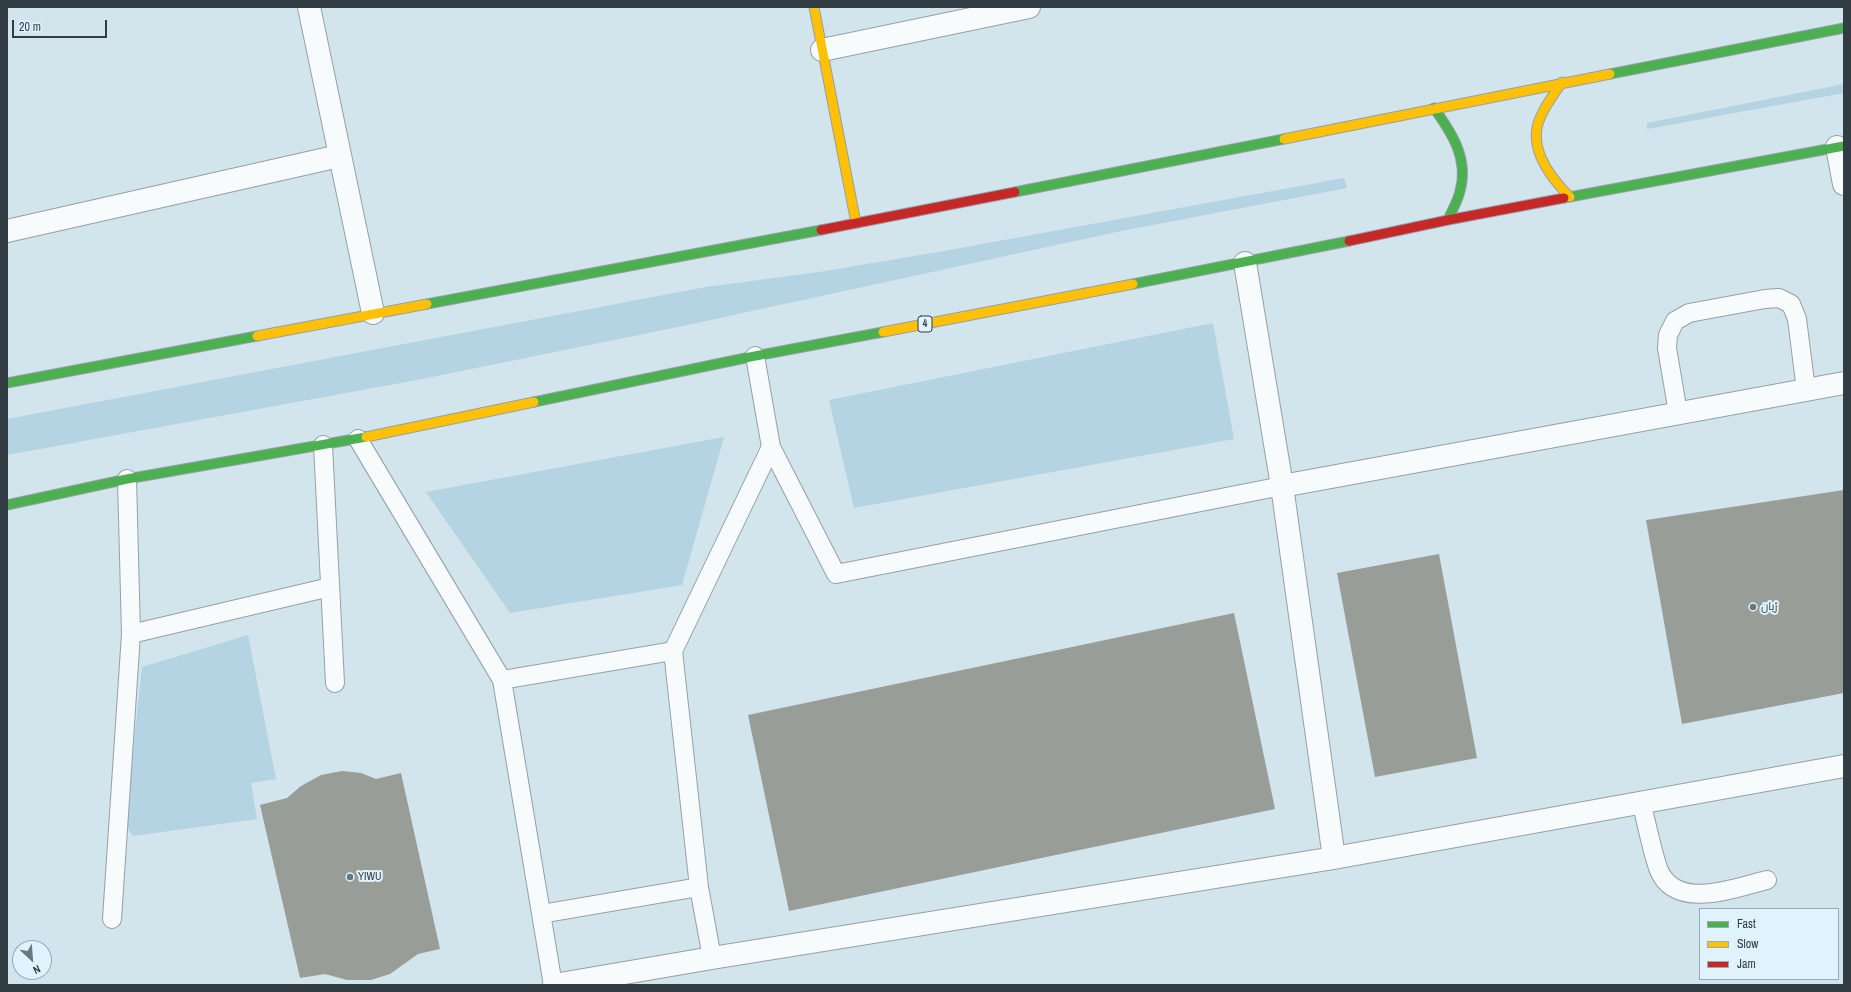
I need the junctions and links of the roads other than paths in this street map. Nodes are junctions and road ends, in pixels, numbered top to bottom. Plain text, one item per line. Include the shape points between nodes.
1 (309, 7) edge
2 (814, 7) edge
3 (1029, 7) edge
4 (1844, 28) edge
5 (822, 50) junction
6 (1562, 82) junction
7 (1434, 108) junction
8 (1841, 147) edge
9 (339, 156) junction
10 (1844, 184) edge
11 (1570, 197) junction
12 (1448, 220) junction
13 (856, 223) junction
14 (7, 231) edge
15 (1245, 262) junction
16 (373, 313) junction
17 (756, 356) junction
18 (7, 383) edge
19 (1844, 383) edge
20 (1806, 390) junction
21 (1678, 414) junction
22 (358, 439) junction
23 (323, 445) junction
24 (771, 447) junction
25 (127, 479) junction
26 (1282, 486) junction
27 (7, 505) edge
28 (330, 587) junction
29 (131, 634) junction
30 (673, 651) junction
31 (502, 680) junction
32 (335, 683) dead end
33 (1844, 766) edge
34 (1641, 802) junction
35 (1334, 858) junction
36 (1767, 880) dead end
37 (698, 887) junction
38 (541, 914) junction
39 (112, 919) dead end
40 (712, 958) junction
41 (554, 985) edge

1 - 9 street
2 - 5 main road
3 - 5 street
4 - 6 main road
5 - 13 main road
6 - 7 main road
6 - 11 main road via 1540,117 1536,140 1546,168 1554,181
7 - 12 main road via 1454,137 1462,164 1461,189
7 - 13 main road
8 - 10 street
8 - 11 main road, 4
9 - 14 street
9 - 16 street
11 - 12 main road, 4
12 - 15 main road, 4
13 - 16 main road
15 - 17 main road, 4
15 - 26 street
16 - 18 main road
17 - 22 main road, 4
17 - 24 lane
19 - 20 street
20 - 21 street
20 - 21 lane via 1797,319 1791,304 1779,298 1704,310 1689,313 1675,321 1668,335 1667,348
21 - 26 street
22 - 23 main road, 4
22 - 31 lane
23 - 25 main road, 4
23 - 28 lane
24 - 26 lane via 836,574
24 - 30 lane
25 - 27 main road, 4
25 - 29 lane
26 - 35 street
28 - 29 lane
28 - 32 lane
29 - 39 lane
30 - 31 lane
30 - 37 lane
31 - 38 lane
33 - 34 street
34 - 35 street
34 - 36 lane via 1658,869 1668,885 1687,894 1707,894
35 - 40 street
37 - 38 lane
37 - 40 lane
38 - 41 lane
40 - 41 street

